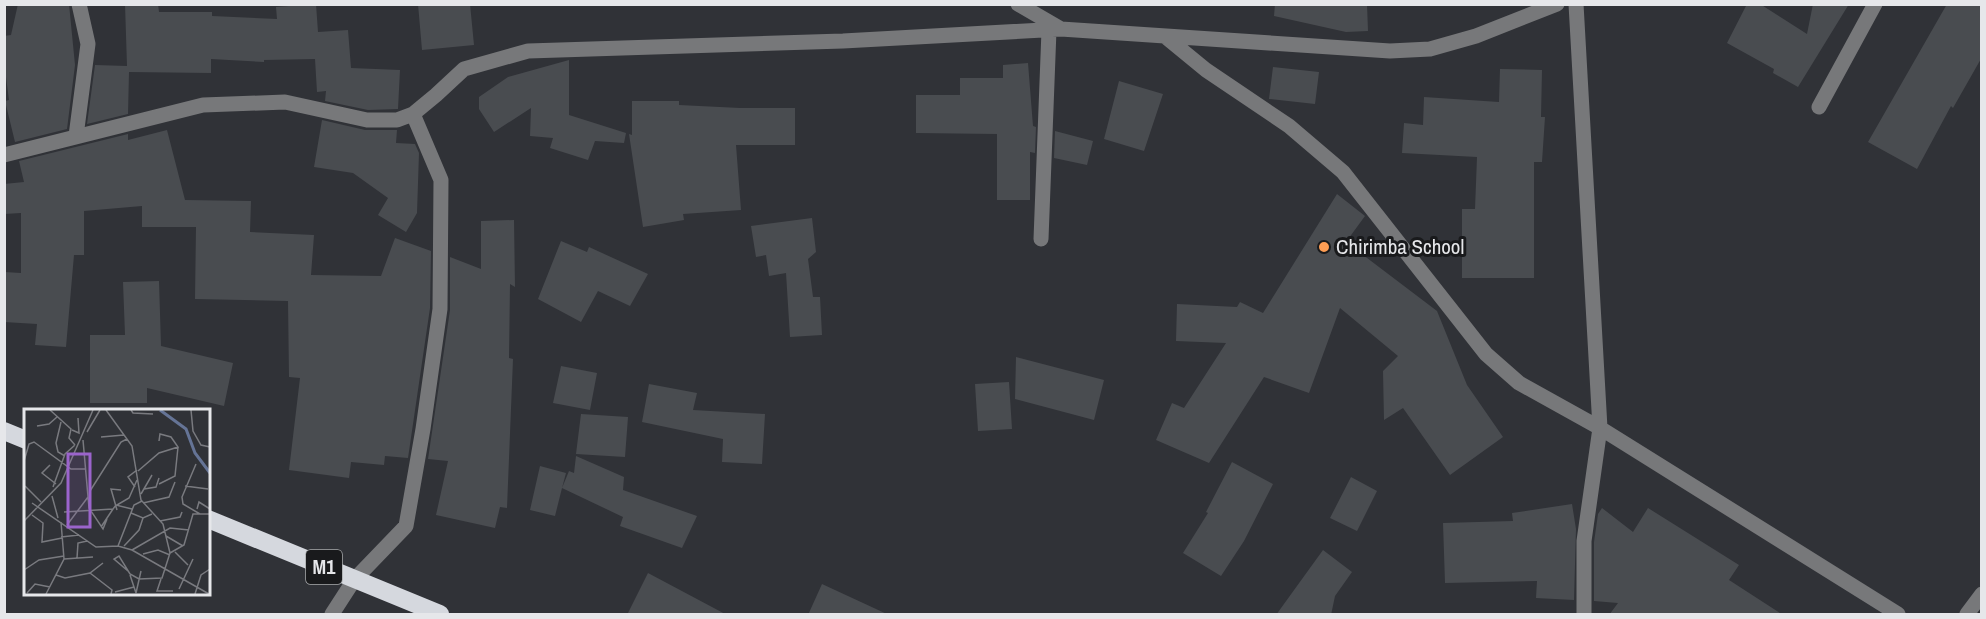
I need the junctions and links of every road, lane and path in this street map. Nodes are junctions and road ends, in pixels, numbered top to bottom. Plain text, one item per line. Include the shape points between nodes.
1 (79, 4) edge
2 (1018, 4) edge
3 (1557, 4) edge
4 (1576, 4) edge
5 (1875, 4) edge
6 (1055, 29) junction
7 (1167, 38) junction
8 (1819, 107) dead end
9 (413, 114) junction
10 (76, 136) junction
11 (4, 155) edge
12 (1041, 239) dead end
13 (1599, 428) junction
14 (4, 431) edge
15 (24, 439) edge
16 (210, 520) edge
17 (354, 580) junction
18 (1982, 594) edge
19 (332, 615) edge
20 (440, 615) edge
21 (1584, 615) edge
22 (1898, 615) edge
23 (1967, 615) edge

1 - 10 street via 88,44
2 - 6 street
3 - 7 street via 1476,36 1430,49 1390,51
4 - 13 street
5 - 8 street
6 - 7 street
6 - 9 street via 528,51 464,69
6 - 12 street
7 - 13 street via 1206,70 1289,126 1343,172 1486,354 1519,383
9 - 10 street via 397,120 367,120 285,102 203,105
9 - 17 street via 441,180 440,309 406,526
10 - 11 street
13 - 21 street via 1584,541
13 - 22 street
14 - 15 highway
16 - 17 highway, M1
17 - 19 street
17 - 20 highway, M1
18 - 23 street

